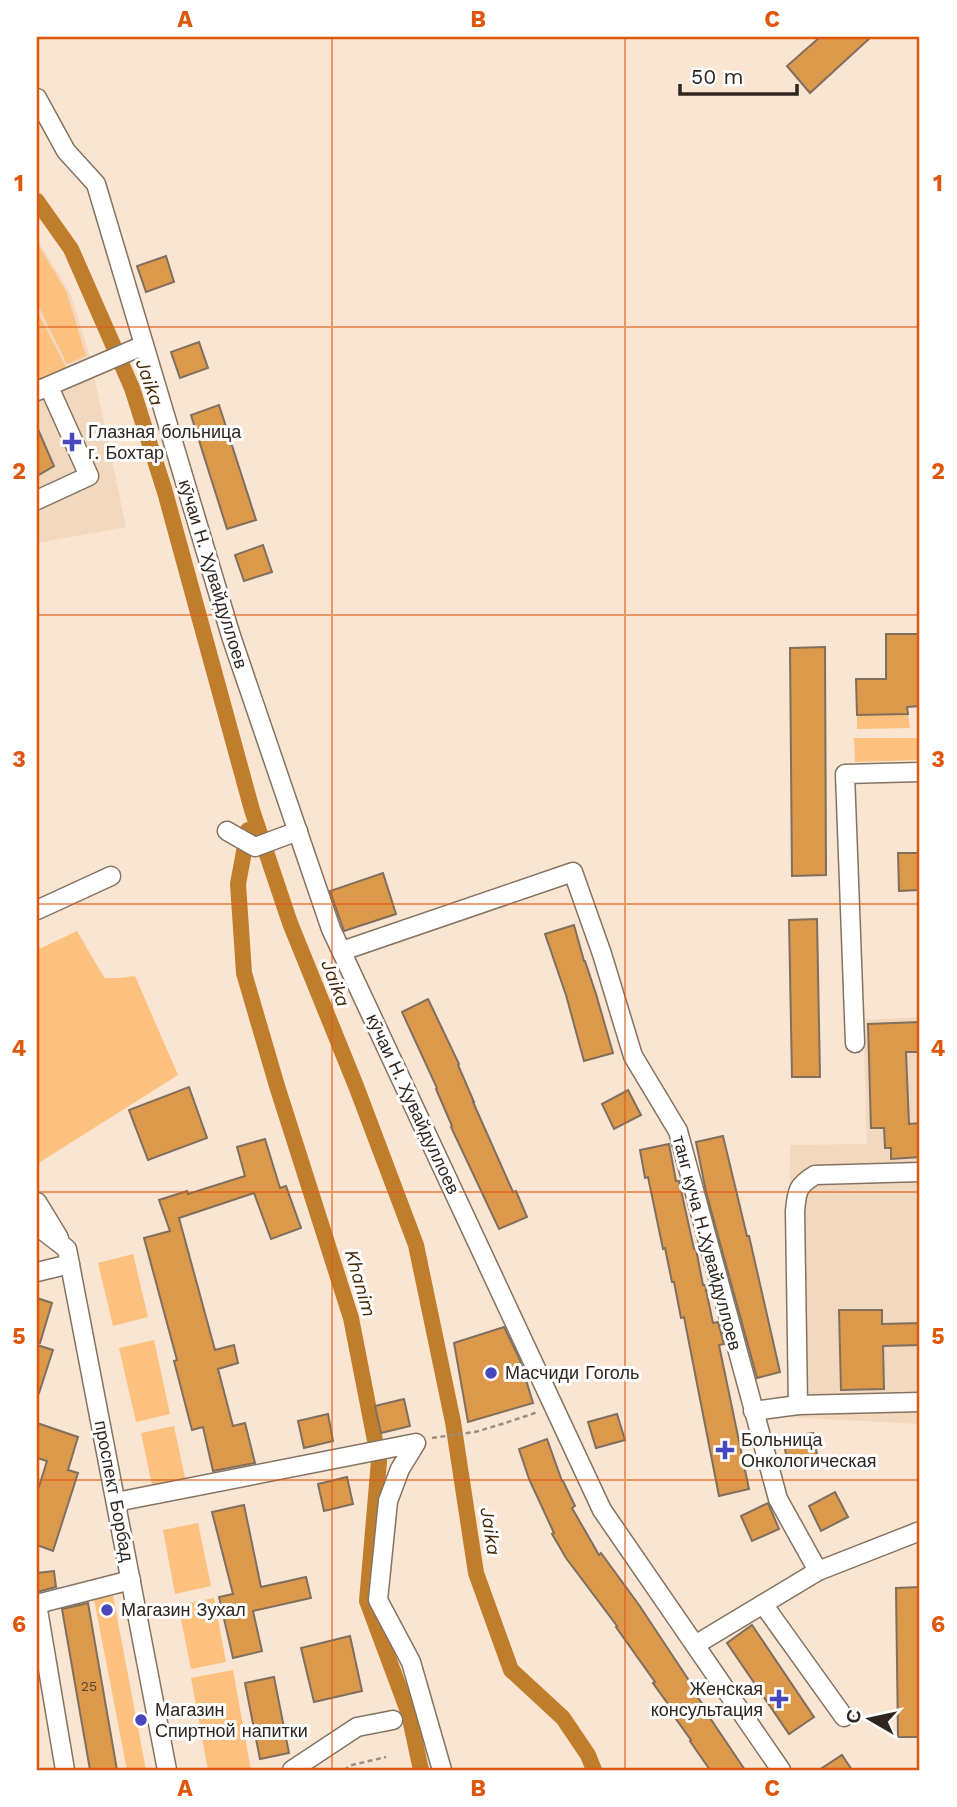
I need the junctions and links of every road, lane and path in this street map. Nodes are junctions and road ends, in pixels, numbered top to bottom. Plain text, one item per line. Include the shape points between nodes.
1 (37, 98) edge
2 (144, 345) junction
3 (43, 389) edge
4 (37, 500) edge
5 (920, 772) edge
6 (227, 831) dead end
7 (298, 831) junction
8 (111, 876) dead end
9 (37, 910) edge
10 (342, 951) junction
11 (855, 1043) dead end
12 (920, 1172) edge
13 (37, 1202) edge
14 (37, 1226) edge
15 (68, 1257) junction
16 (37, 1272) edge
17 (920, 1402) edge
18 (798, 1405) junction
19 (553, 1406) junction
20 (753, 1411) junction
21 (415, 1443) junction
22 (116, 1502) junction
23 (920, 1531) edge
24 (818, 1571) junction
25 (131, 1580) junction
26 (37, 1604) edge
27 (763, 1604) junction
28 (695, 1645) junction
29 (844, 1717) dead end
30 (393, 1720) dead end
31 (386, 1757) dead end
32 (65, 1770) edge
33 (167, 1770) edge
34 (292, 1770) edge
35 (344, 1770) edge
36 (442, 1770) edge
37 (781, 1770) edge

1 - 2 street, кӯчаи Н. Ҳувайдуллоев via 66,151 96,184
2 - 3 street
2 - 7 street, кӯчаи Н. Ҳувайдуллоев via 231,636
3 - 4 street via 89,476
5 - 11 street via 845,774
6 - 7 street via 255,847
7 - 10 street, кӯчаи Н. Ҳувайдуллоев
8 - 9 street
10 - 19 street, кӯчаи Н. Ҳувайдуллоев
10 - 20 street, танг куча Н.Ҳувайдуллоев via 573,872 633,1056 678,1131
12 - 18 street via 815,1175 798,1189
13 - 15 street
14 - 15 street
15 - 16 street
15 - 22 street, проспект Борбад
17 - 18 street
18 - 20 street
19 - 21 path via 475,1432
19 - 28 street, кӯчаи Н. Ҳувайдуллоев via 602,1510
20 - 24 street, танг куча Н.Ҳувайдуллоев via 778,1499
21 - 22 street
21 - 36 street via 388,1501 378,1600 411,1662
22 - 25 street, проспект Борбад
23 - 24 street
24 - 27 street
25 - 26 street
25 - 33 street, проспект Борбад
26 - 32 street
27 - 28 street
27 - 29 street
28 - 37 street, кӯчаи Н. Ҳувайдуллоев
30 - 34 street via 357,1727
31 - 35 path

